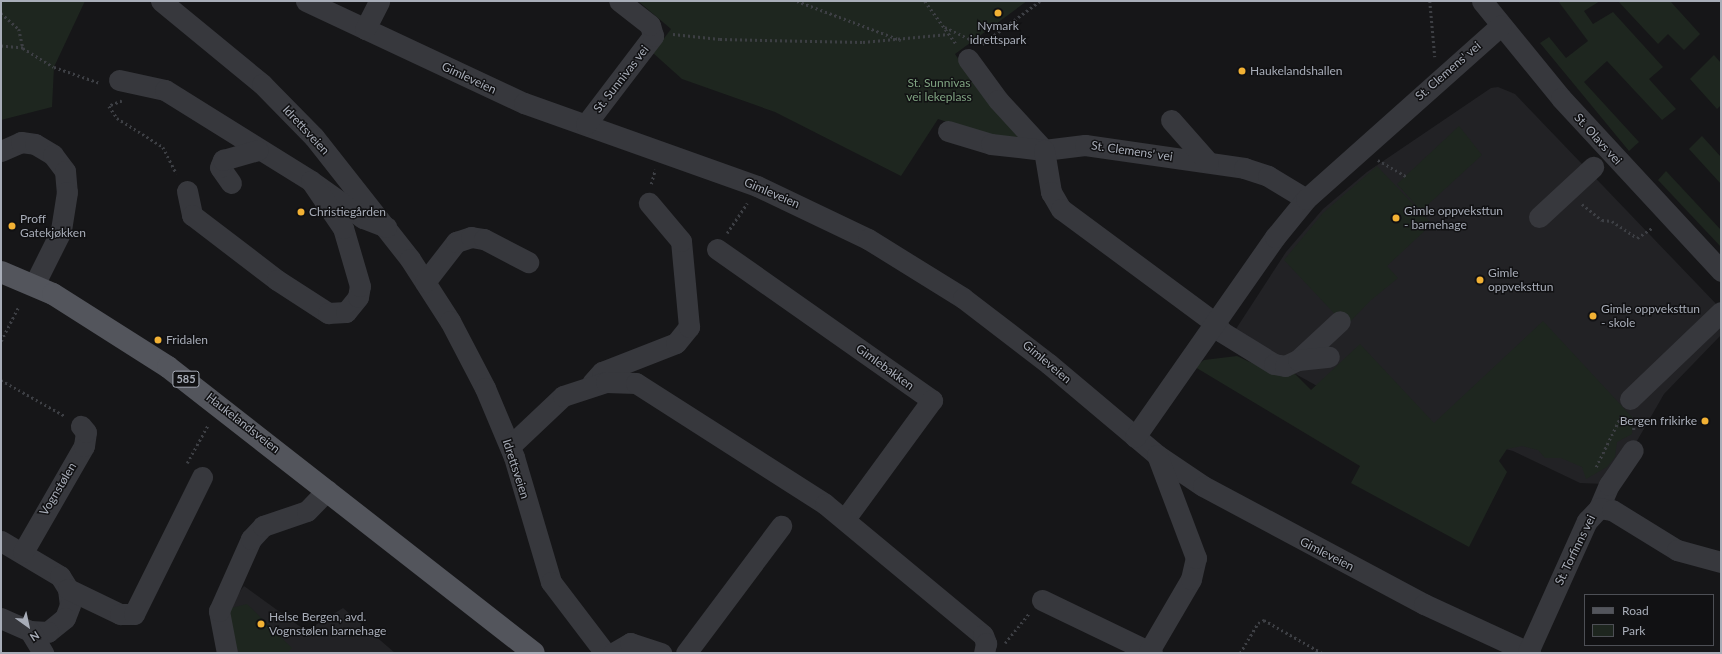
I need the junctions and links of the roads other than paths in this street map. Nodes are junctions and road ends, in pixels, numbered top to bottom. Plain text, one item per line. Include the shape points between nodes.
1 (161, 1) edge
2 (306, 1) edge
3 (379, 1) edge
4 (619, 1) edge
5 (1482, 1) edge
6 (1501, 25) junction
7 (365, 29) junction
8 (968, 59) road end
9 (116, 87) road end
10 (1171, 120) dead end
11 (586, 124) junction
12 (948, 131) dead end
13 (258, 150) junction
14 (1044, 150) junction
15 (1, 151) edge
16 (1208, 162) junction
17 (1593, 167) dead end
18 (311, 181) junction
19 (231, 183) dead end
20 (187, 191) road end
21 (1306, 199) junction
22 (649, 203) road end
23 (70, 209) dead end
24 (1539, 217) dead end
25 (389, 228) junction
26 (61, 231) junction
27 (717, 249) road end
28 (528, 262) dead end
29 (1721, 270) edge
30 (1, 272) edge
31 (425, 282) junction
32 (34, 284) junction
33 (1721, 312) edge
34 (1340, 321) dead end
35 (1215, 323) junction
36 (1329, 357) dead end
37 (1298, 360) junction
38 (590, 385) junction
39 (1630, 399) road end
40 (81, 426) road end
41 (1135, 437) junction
42 (510, 446) junction
43 (1633, 450) road end
44 (1157, 455) junction
45 (202, 477) road end
46 (327, 490) junction
47 (1599, 508) junction
48 (845, 519) junction
49 (781, 526) dead end
50 (1, 541) edge
51 (23, 552) junction
52 (1721, 562) edge
53 (68, 589) junction
54 (1042, 600) road end
55 (1, 618) edge
56 (30, 631) junction
57 (985, 648) edge
58 (1150, 652) edge
59 (43, 653) edge
60 (227, 653) edge
61 (534, 653) edge
62 (605, 653) edge
63 (613, 653) edge
64 (661, 653) edge
65 (686, 653) edge
66 (1529, 653) edge

1 - 25 street, Idrettsveien via 262,84 329,154
2 - 7 street, Gimleveien
3 - 7 street
4 - 11 street, St. Sunnivas vei via 653,30 651,41
5 - 6 street, St. Olavs vei
6 - 21 street, St. Clemens' vei
6 - 29 street, St. Olavs vei via 1644,192
7 - 11 street, Gimleveien via 512,98
8 - 14 street via 998,100
9 - 13 street via 165,90
10 - 16 street
11 - 41 street, Gimleveien via 757,186 901,257 1016,337
12 - 14 street via 991,144
13 - 18 street
13 - 19 street via 223,160 220,167
14 - 16 street, St. Clemens' vei via 1085,145
14 - 35 street via 1050,192 1061,209
15 - 26 street via 28,142 44,148 60,163 67,186
16 - 21 street, St. Clemens' vei via 1268,176
17 - 24 street
18 - 20 street via 343,228 360,286 358,297 346,312 328,313 277,280 192,215
18 - 25 street via 363,218
21 - 35 street, St. Clemens' vei
22 - 38 street via 681,241 689,327 676,343 602,372
23 - 26 street
25 - 31 street, Idrettsveien
26 - 32 street
27 - 48 street, Gimlebakken via 932,400
28 - 31 street via 484,239 471,237 456,242
30 - 32 main road, Haukelandsveien / 585
31 - 42 street, Idrettsveien via 471,358
32 - 46 main road, Haukelandsveien / 585 via 168,367
33 - 39 street
34 - 37 street
35 - 37 street via 1222,332 1274,364 1285,366
35 - 41 street
36 - 37 street
38 - 42 street via 557,400
38 - 48 street via 636,383 729,439
40 - 51 street, Vognstølen via 86,432 84,446
41 - 44 street, Gimleveien
42 - 62 street, Idrettsveien via 551,582
43 - 47 street via 1608,488
44 - 58 street via 1196,558 1191,579
44 - 66 street, Gimleveien via 1292,536
45 - 53 street via 134,614 120,614
46 - 60 street via 307,512 263,526 251,539 219,611
46 - 61 main road, Haukelandsveien / 585
47 - 52 street, St. Torfinns vei via 1612,510 1677,550
47 - 66 street, St. Torfinns vei via 1587,521
48 - 57 street via 983,635
49 - 65 street
50 - 51 street
51 - 53 street via 60,576
53 - 56 street via 70,605 57,627 48,632
54 - 58 street
55 - 56 street
56 - 59 street
63 - 64 street via 630,643

